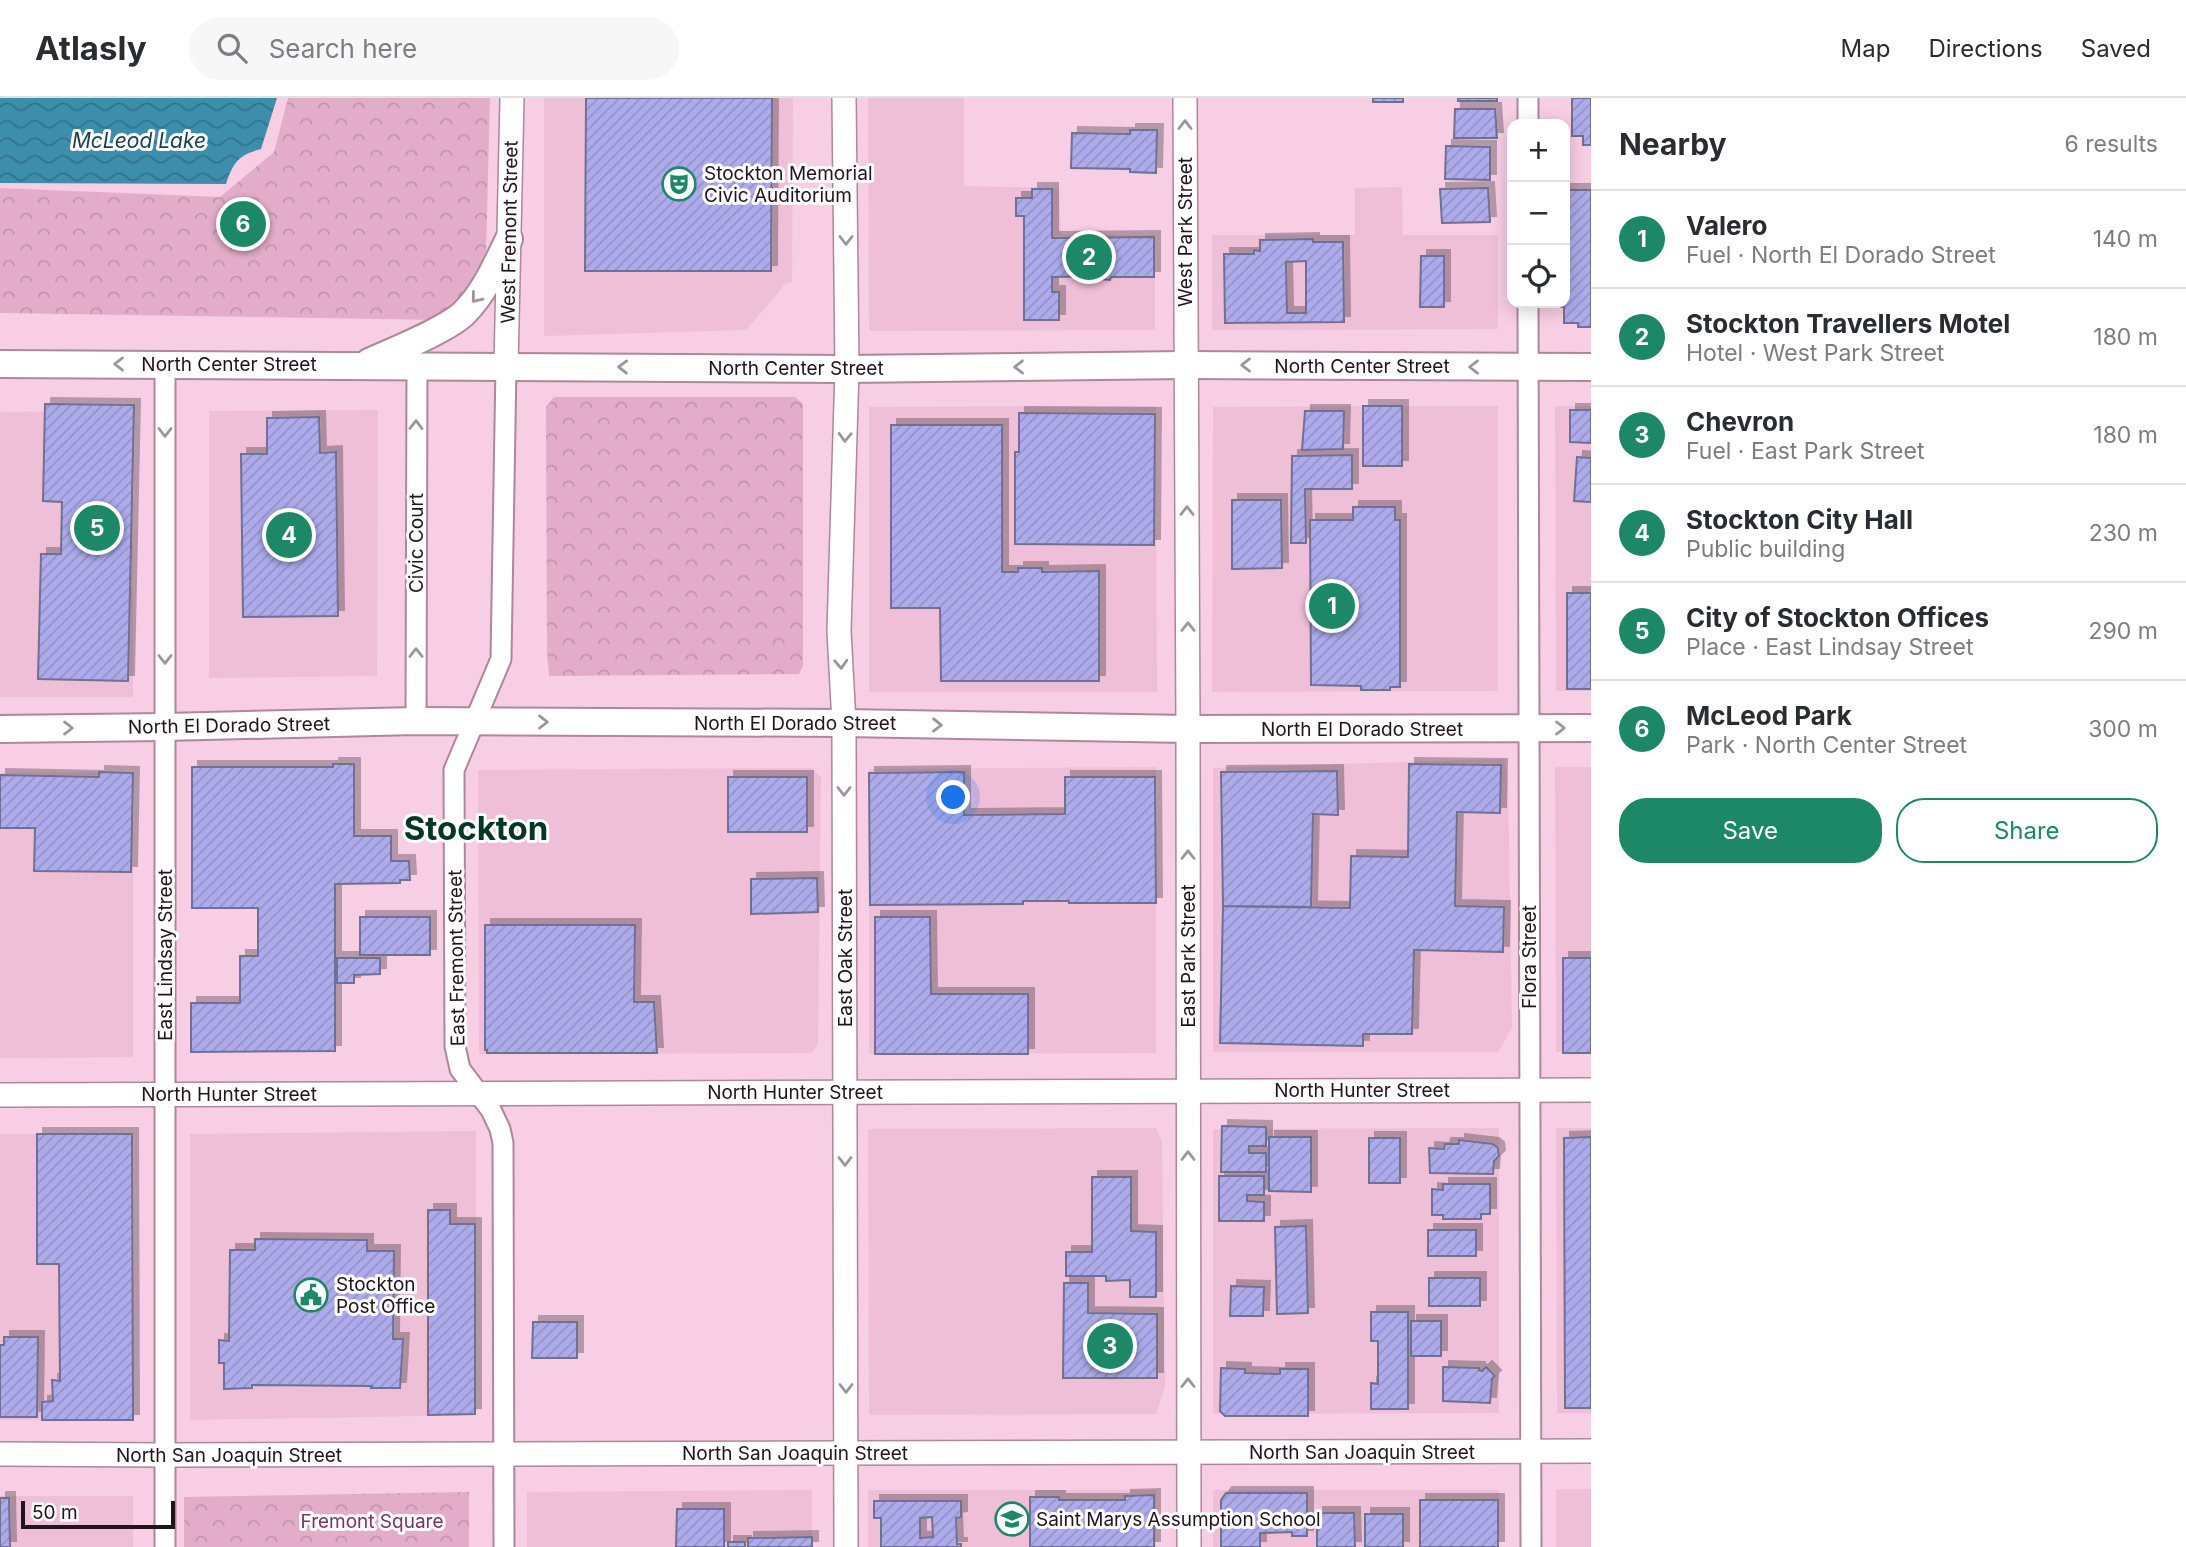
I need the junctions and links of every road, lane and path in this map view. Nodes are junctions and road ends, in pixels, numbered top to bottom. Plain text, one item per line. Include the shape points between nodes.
1 (512, 98) edge
2 (844, 98) edge
3 (1185, 98) edge
4 (1528, 98) edge
5 (1528, 119) edge
6 (509, 239) junction
7 (1528, 308) edge
8 (0, 364) edge
9 (165, 364) junction
10 (363, 365) junction
11 (417, 365) junction
12 (1186, 365) junction
13 (506, 366) junction
14 (1529, 367) junction
15 (1591, 367) edge
16 (847, 369) junction
17 (416, 721) junction
18 (475, 722) junction
19 (844, 723) junction
20 (165, 727) junction
21 (1529, 728) junction
22 (1591, 728) edge
23 (0, 729) edge
24 (1188, 729) junction
25 (1530, 1090) junction
26 (1591, 1090) edge
27 (1187, 1091) junction
28 (845, 1092) junction
29 (479, 1093) junction
30 (165, 1094) junction
31 (0, 1095) edge
32 (1188, 1451) junction
33 (1591, 1451) edge
34 (1530, 1452) junction
35 (0, 1454) edge
36 (503, 1454) junction
37 (846, 1454) junction
38 (165, 1455) junction
39 (165, 1547) edge
40 (504, 1547) edge
41 (846, 1547) edge
42 (1188, 1547) edge
43 (1531, 1547) edge

1 - 6 street, West Fremont Street
2 -> 16 street, East Oak Street
12 -> 3 street, West Park Street
4 - 5 street
6 -> 10 main road via 485,287 463,314
6 - 13 street, West Fremont Street
7 - 14 street, Flora Street
9 -> 8 main road, North Center Street
9 - 10 main road, North Center Street
9 -> 20 street, East Lindsay Street
10 - 11 main road, North Center Street
11 - 13 main road, North Center Street
17 -> 11 street, Civic Court
14 -> 12 main road, North Center Street
12 -> 16 main road, North Center Street
24 -> 12 street, East Park Street
16 -> 13 main road, North Center Street
13 - 18 street, East Fremont Street via 501,659
14 - 15 main road, North Center Street
14 - 21 street, Flora Street
16 -> 19 street, East Oak Street via 839,631
17 - 18 main road, North El Dorado Street
17 - 20 main road, North El Dorado Street
18 -> 19 main road, North El Dorado Street
18 - 29 street, East Fremont Street via 454,770 455,1045 460,1069
19 -> 24 main road, North El Dorado Street
19 -> 28 street, East Oak Street
23 -> 20 main road, North El Dorado Street
20 - 30 street, East Lindsay Street
21 -> 22 main road, North El Dorado Street
21 - 24 main road, North El Dorado Street
21 - 25 street, Flora Street
27 -> 24 street, East Park Street
25 - 26 street, North Hunter Street
25 - 27 street, North Hunter Street
25 - 34 street, Flora Street
27 - 28 street, North Hunter Street
32 -> 27 street, East Park Street
28 - 29 street, North Hunter Street
28 -> 37 street, East Oak Street
29 - 30 street, North Hunter Street
29 - 36 street, East Fremont Street via 503,1143
30 - 31 street, North Hunter Street
30 - 38 street, East Lindsay Street
32 - 34 street, North San Joaquin Street
32 - 37 street, North San Joaquin Street
32 - 42 street, East Park Street
33 - 34 street, North San Joaquin Street
34 - 43 street, Flora Street
35 - 38 street, North San Joaquin Street
36 - 37 street, North San Joaquin Street
36 - 38 street, North San Joaquin Street
36 - 40 street, East Fremont Street
37 - 41 street, East Oak Street
38 - 39 street, East Lindsay Street

